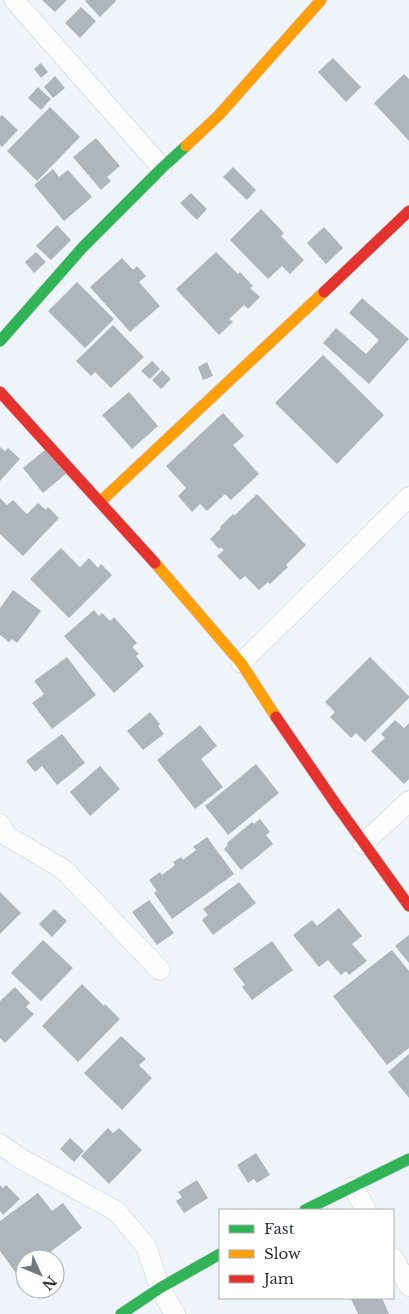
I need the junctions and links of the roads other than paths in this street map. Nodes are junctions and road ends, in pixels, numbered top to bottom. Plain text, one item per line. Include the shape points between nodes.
1 (14, 0) edge
2 (314, 3) edge
3 (162, 168) junction
4 (409, 211) edge
5 (4, 329) edge
6 (0, 392) edge
7 (409, 497) edge
8 (100, 502) junction
9 (241, 663) junction
10 (409, 801) edge
11 (2, 835) edge
12 (363, 844) junction
13 (409, 906) edge
14 (160, 970) dead end
15 (0, 1144) edge
16 (409, 1159) edge
17 (353, 1187) junction
18 (307, 1209) edge
19 (365, 1209) edge
20 (219, 1255) edge
21 (394, 1260) edge
22 (409, 1286) edge
23 (160, 1288) junction
24 (121, 1314) edge
25 (175, 1314) edge

1 - 3 street
2 - 3 street via 219,115
3 - 5 street
4 - 8 street
6 - 8 street
7 - 9 street
8 - 9 street
9 - 12 street
10 - 12 street
11 - 14 street via 63,869
12 - 13 street
15 - 23 street via 116,1211 146,1246
16 - 17 street
17 - 18 street
17 - 19 street
20 - 23 street
21 - 22 street
23 - 24 street
23 - 25 street

